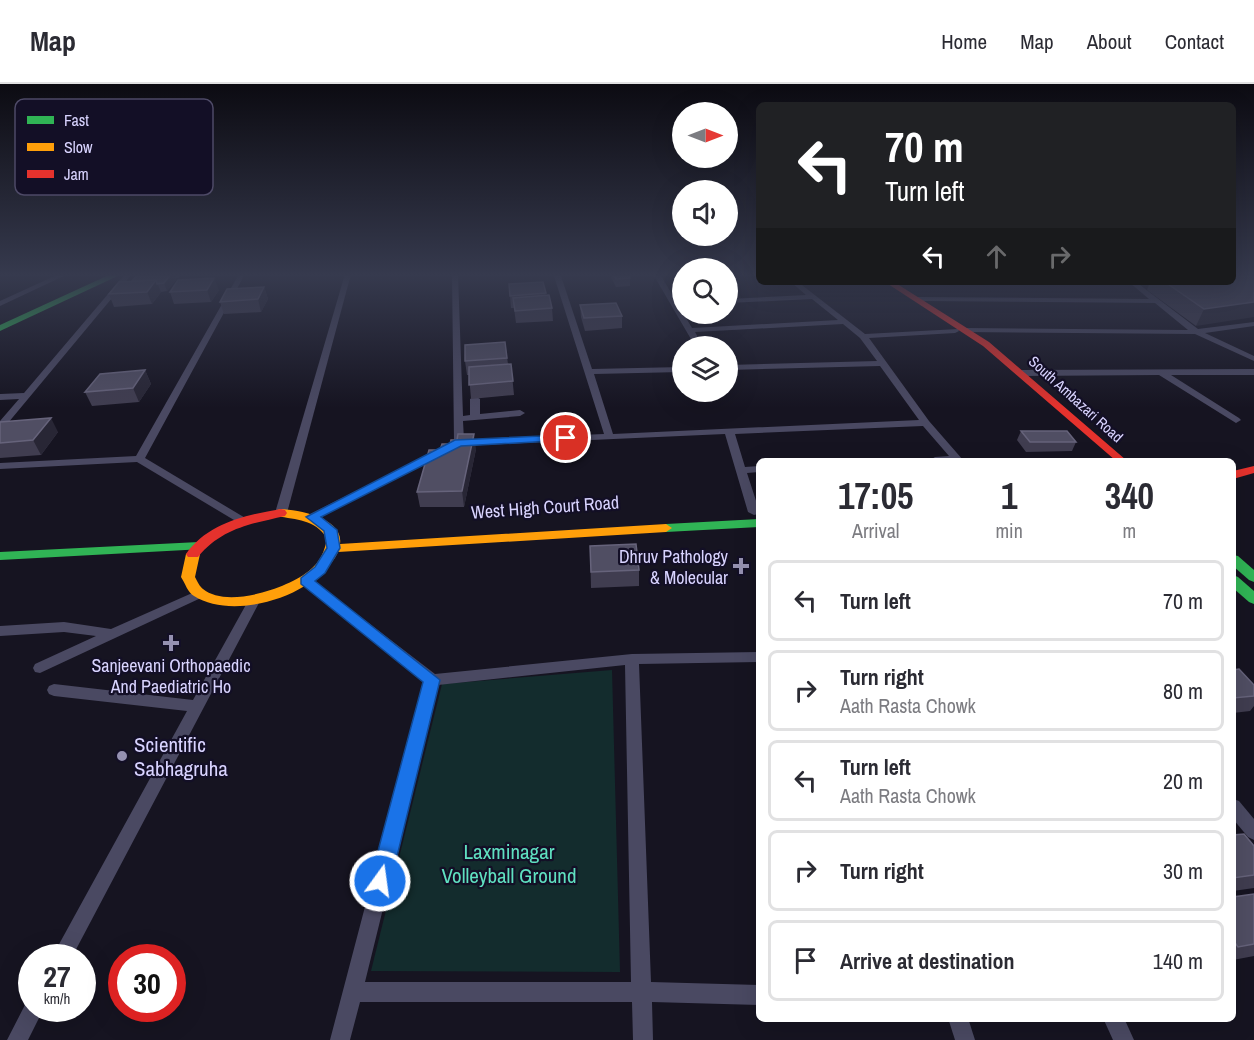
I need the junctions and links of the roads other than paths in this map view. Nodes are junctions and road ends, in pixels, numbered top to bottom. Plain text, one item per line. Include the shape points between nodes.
1 (21, 319) edge
2 (92, 319) edge
3 (217, 319) edge
4 (335, 319) edge
5 (456, 319) edge
6 (572, 319) edge
7 (841, 319) edge
8 (941, 319) edge
9 (945, 319) edge
10 (1178, 319) edge
11 (845, 322) junction
12 (687, 324) edge
13 (1253, 325) edge
14 (0, 328) edge
15 (689, 330) junction
16 (960, 330) junction
17 (1196, 332) junction
18 (693, 336) edge
19 (863, 336) junction
20 (1254, 359) edge
21 (883, 363) junction
22 (738, 368) edge
23 (672, 369) edge
24 (589, 372) junction
25 (1161, 372) junction
26 (1254, 372) edge
27 (1022, 373) junction
28 (27, 396) junction
29 (0, 397) edge
30 (475, 399) dead end
31 (520, 414) dead end
32 (475, 417) junction
33 (458, 419) junction
34 (1236, 420) dead end
35 (926, 423) junction
36 (0, 427) edge
37 (729, 431) junction
38 (609, 436) junction
39 (459, 443) junction
40 (956, 458) edge
41 (1103, 458) edge
42 (1118, 458) edge
43 (139, 459) junction
44 (0, 466) edge
45 (756, 469) edge
46 (1254, 469) edge
47 (741, 470) junction
48 (1236, 475) edge
49 (1254, 479) edge
50 (1236, 484) edge
51 (281, 513) junction
52 (756, 513) edge
53 (756, 516) edge
54 (312, 517) junction
55 (243, 520) junction
56 (334, 543) junction
57 (195, 551) junction
58 (0, 556) edge
59 (1236, 562) edge
60 (0, 566) edge
61 (1254, 578) edge
62 (306, 581) junction
63 (1236, 583) edge
64 (199, 594) junction
65 (1254, 599) edge
66 (254, 601) junction
67 (0, 631) edge
68 (111, 634) junction
69 (756, 657) edge
70 (632, 659) junction
71 (40, 668) dead end
72 (432, 680) junction
73 (54, 690) dead end
74 (197, 706) junction
75 (1236, 810) edge
76 (1254, 832) edge
77 (69, 944) edge
78 (352, 992) junction
79 (642, 992) junction
80 (756, 995) edge
81 (27, 1022) edge
82 (959, 1022) edge
83 (1115, 1022) edge
84 (17, 1040) edge
85 (340, 1040) edge
86 (643, 1040) edge
87 (965, 1040) edge
88 (1124, 1040) edge

1 - 14 main road
2 - 28 street
3 - 43 street
4 - 51 street
5 - 33 street
6 - 24 street
7 - 11 street
8 - 16 main road, South Ambazari Road
9 - 16 main road, South Ambazari Road
10 - 17 street
11 - 15 street
11 - 19 street
12 - 15 street
13 - 17 street
15 - 18 street
16 - 17 street
16 - 19 street
16 - 27 main road, South Ambazari Road
16 - 41 main road, South Ambazari Road via 1009,369
17 - 20 street
19 - 21 street
21 - 22 street
21 - 35 street
23 - 24 street
24 - 38 street
25 - 26 street
25 - 27 street
25 - 34 street
27 - 42 main road, South Ambazari Road
28 - 29 street
28 - 36 street
30 - 32 street
31 - 32 street
32 - 33 street
33 - 39 street
35 - 37 street
35 - 40 street
37 - 38 street
37 - 47 street
38 - 39 street
39 - 54 street
43 - 44 street
43 - 55 street
45 - 47 street
46 - 48 main road
47 - 52 street
49 - 50 main road
51 - 54 main road
51 - 55 main road
53 - 56 main road, West High Court Road
54 - 56 main road via 323,522
55 - 57 main road via 226,527
56 - 62 main road via 320,570
57 - 58 main road
57 - 60 main road
57 - 64 main road via 186,570 188,583
59 - 61 main road
62 - 66 main road
62 - 72 street
63 - 65 main road
64 - 66 main road via 213,600
64 - 68 street
66 - 74 street
67 - 68 street via 64,627
68 - 71 street
69 - 70 street
70 - 72 street
70 - 79 street
72 - 78 street
73 - 74 street
74 - 77 street
75 - 76 street
78 - 79 street
78 - 85 street
79 - 80 street
79 - 86 street
81 - 84 street
82 - 87 street
83 - 88 street

